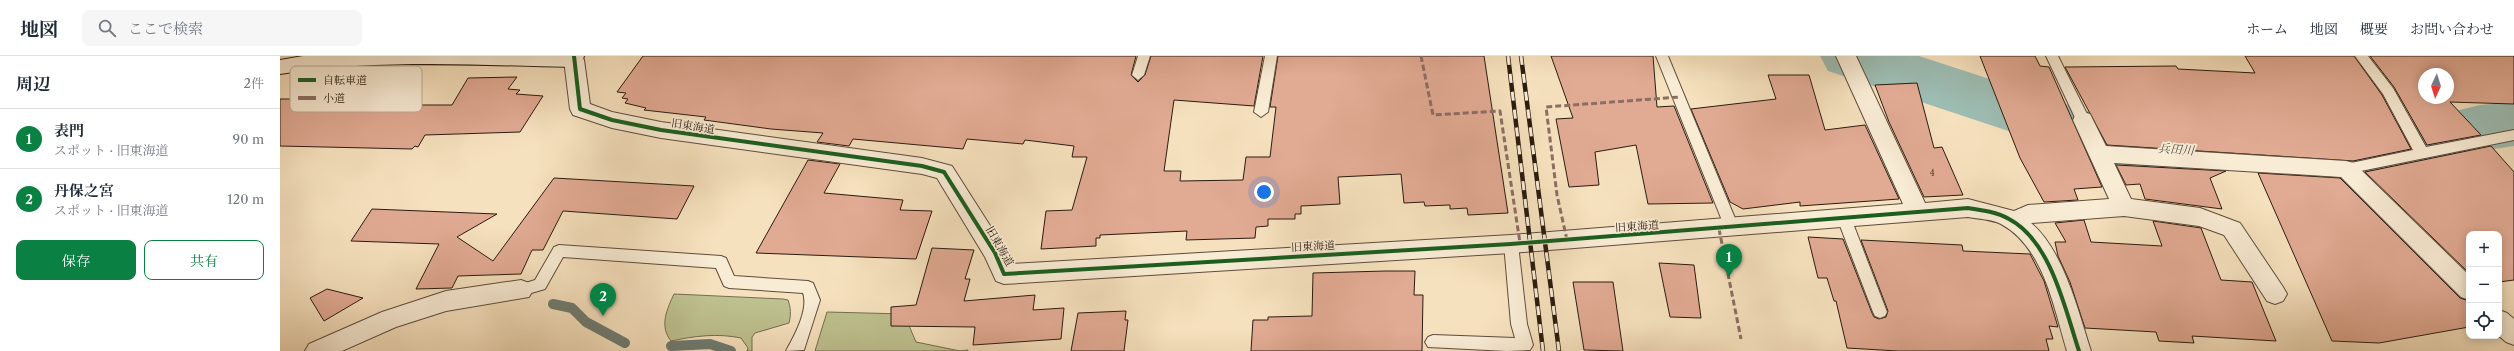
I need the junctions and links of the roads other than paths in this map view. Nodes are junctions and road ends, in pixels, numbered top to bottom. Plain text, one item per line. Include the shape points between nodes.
1 (1144, 56) edge
2 (1271, 56) edge
3 (1662, 56) edge
4 (2052, 56) edge
5 (2361, 56) edge
6 (574, 58) edge
7 (1849, 61) edge
8 (280, 67) edge
9 (1138, 75) dead end
10 (1261, 112) dead end
11 (2083, 120) joint
12 (2514, 135) edge
13 (2098, 150) junction
14 (2422, 152) junction
15 (2346, 169) junction
16 (2124, 207) junction
17 (1918, 212) junction
18 (1844, 218) junction
19 (2014, 222) junction
20 (1732, 228) junction
21 (1511, 244) junction
22 (2466, 287) edge
23 (521, 290) joint
24 (2275, 294) dead end
25 (1880, 312) dead end
26 (2502, 323) edge
27 (2514, 335) edge
28 (1433, 342) dead end
29 (317, 351) edge
30 (794, 351) edge
31 (2079, 351) edge

1 - 9 lane
2 - 10 lane
3 - 20 lane
4 - 11 lane
5 - 14 lane via 2388,91 2413,140
6 - 8 street via 441,57 325,60
6 - 21 street, 旧東海道 via 580,109 599,117 635,126 922,166 944,172 996,253 1004,274
7 - 17 street
11 - 13 street
12 - 14 lane
13 - 15 street
13 - 16 street
14 - 15 lane
15 - 22 street
16 - 19 street via 2028,214
16 - 24 street via 2200,217 2232,229
17 - 18 street, 旧東海道
17 - 19 street, 旧東海道 via 1968,208 1996,213
18 - 20 street, 旧東海道
18 - 25 lane
19 - 31 street, 旧東海道 via 2032,236 2043,252
20 - 21 street, 旧東海道
21 - 28 lane via 1519,324 1525,345
23 - 29 street via 446,301 390,319
23 - 30 lane via 540,285 559,251 721,262 729,282 808,287 813,300 799,344
26 - 27 street

